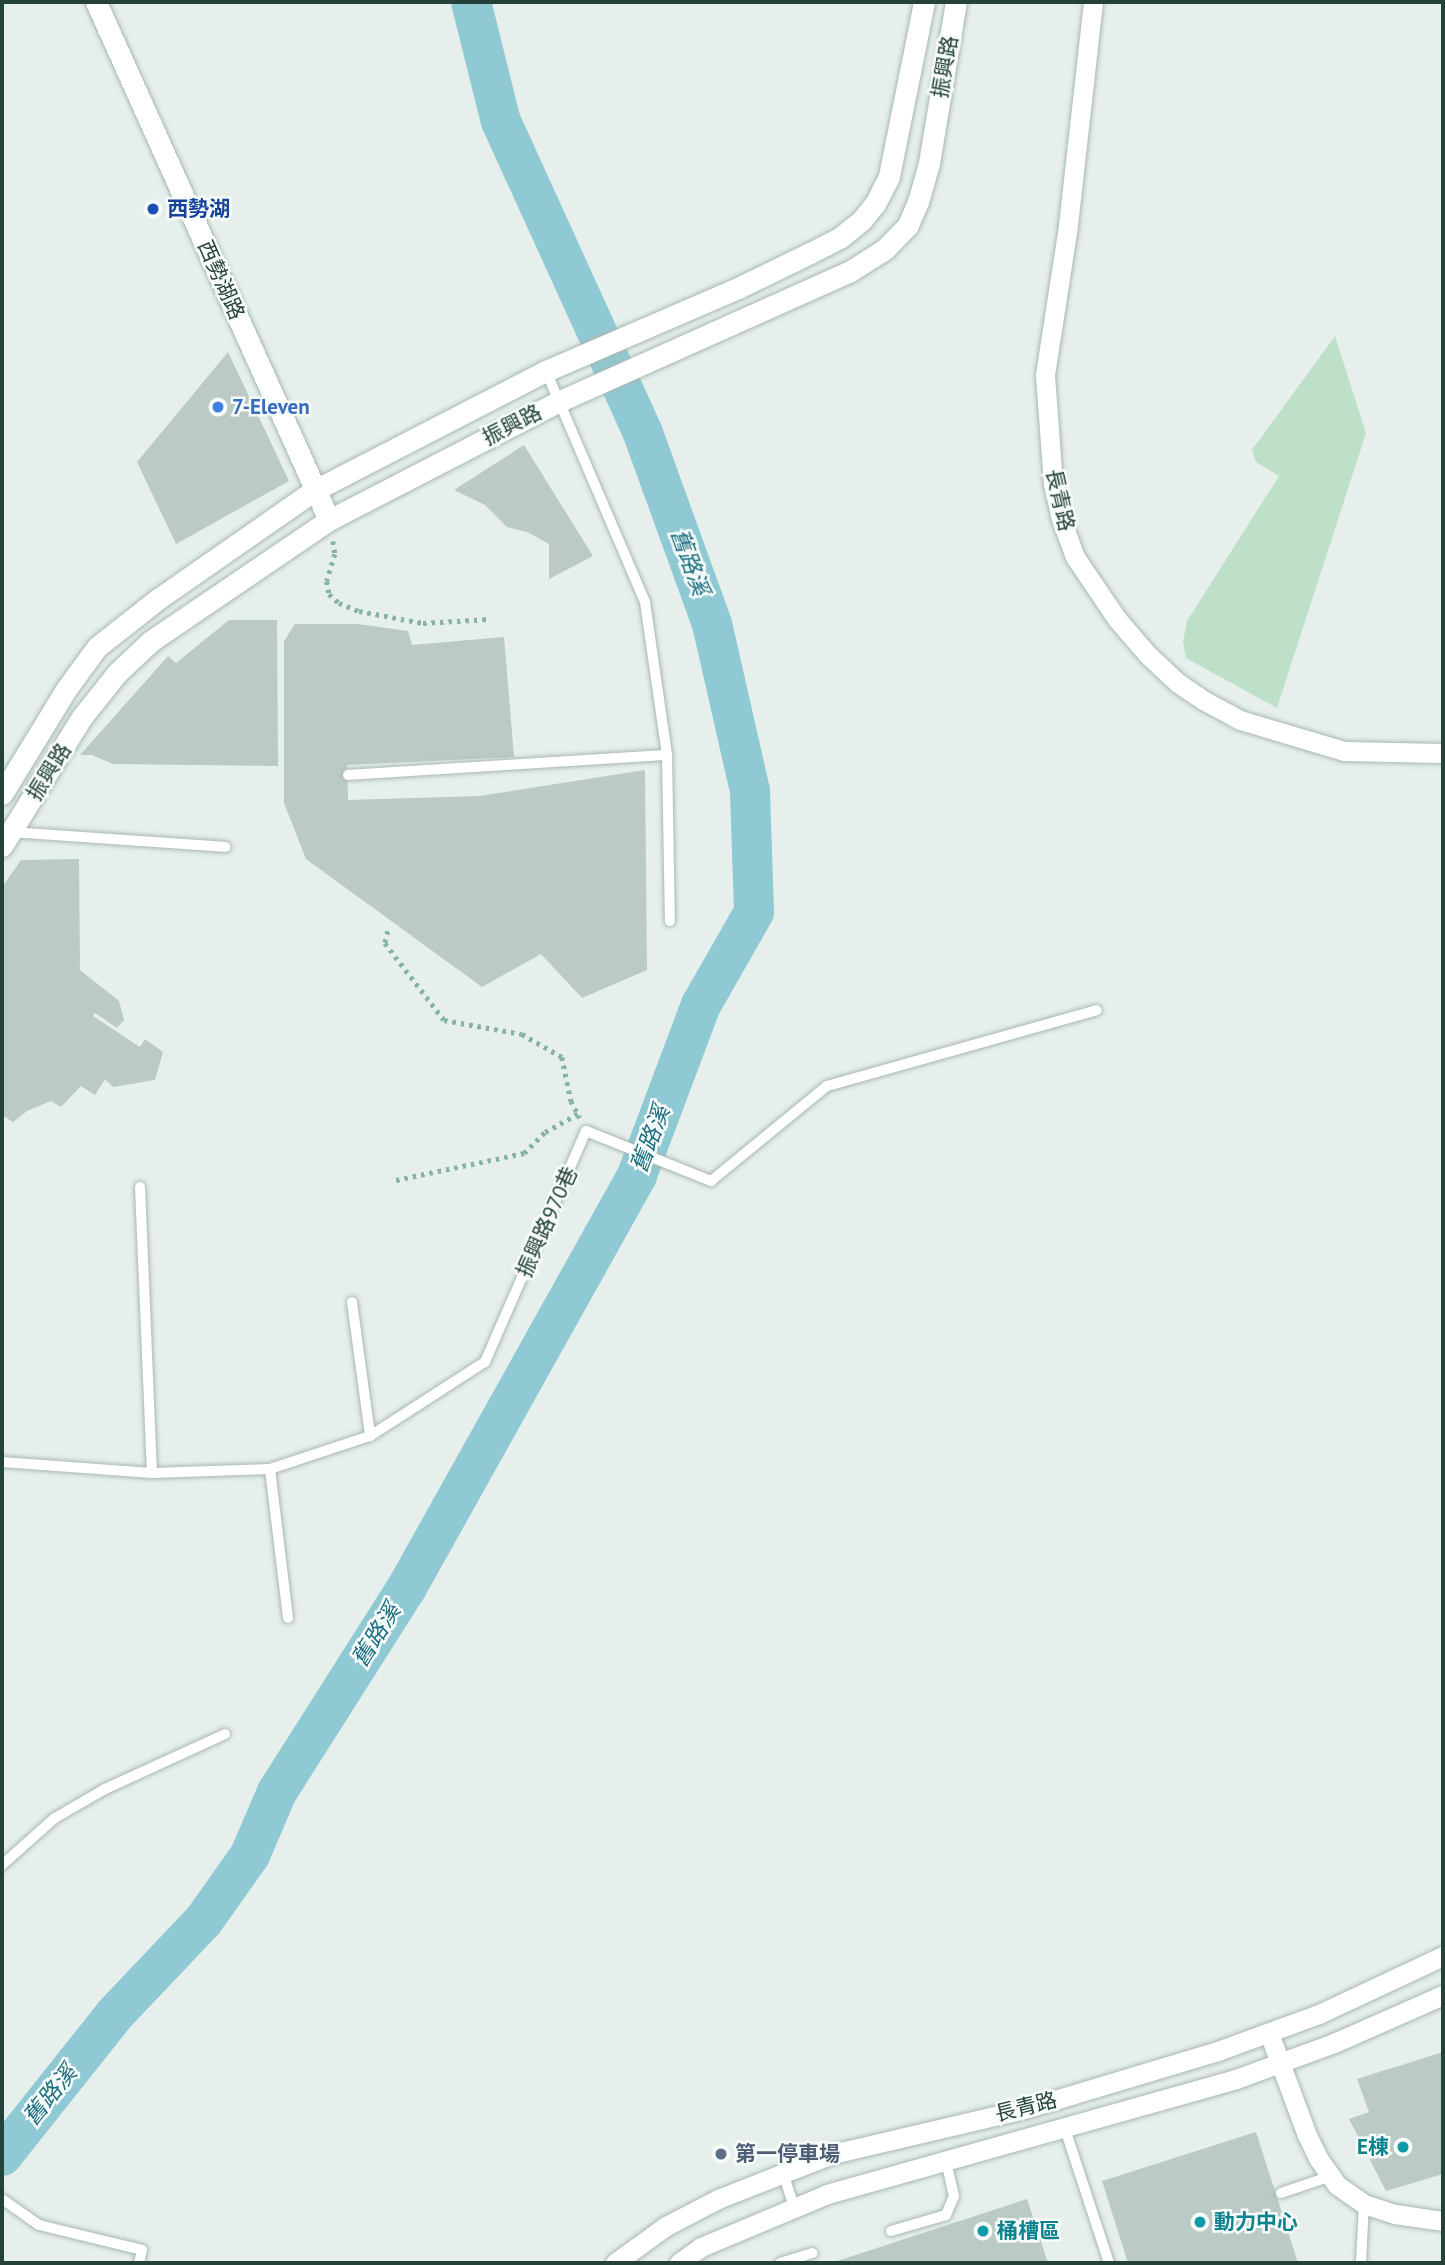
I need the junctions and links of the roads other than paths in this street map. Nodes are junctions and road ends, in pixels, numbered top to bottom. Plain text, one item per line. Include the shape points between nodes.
1 (96, 2) edge
2 (924, 2) edge
3 (956, 2) edge
4 (1093, 2) edge
5 (546, 371) junction
6 (560, 401) junction
7 (315, 490) junction
8 (329, 520) junction
9 (1443, 753) edge
10 (667, 755) junction
11 (348, 775) dead end
12 (2, 794) edge
13 (5, 835) edge
14 (225, 847) dead end
15 (670, 920) dead end
16 (1097, 1010) dead end
17 (140, 1188) dead end
18 (352, 1302) dead end
19 (370, 1436) junction
20 (2, 1462) edge
21 (270, 1469) junction
22 (152, 1473) junction
23 (288, 1618) dead end
24 (225, 1734) dead end
25 (2, 1865) edge
26 (1443, 1956) edge
27 (1443, 1995) edge
28 (1269, 2033) junction
29 (1280, 2064) junction
30 (1065, 2129) junction
31 (946, 2162) junction
32 (783, 2173) junction
33 (1331, 2176) junction
34 (1281, 2193) dead end
35 (2, 2199) edge
36 (1364, 2204) junction
37 (794, 2207) junction
38 (1443, 2221) edge
39 (891, 2231) dead end
40 (813, 2253) dead end
41 (139, 2263) edge
42 (615, 2263) edge
43 (679, 2263) edge
44 (780, 2263) edge
45 (1109, 2263) edge
46 (1361, 2263) edge

1 - 7 street, 西勢湖路
2 - 5 street, 振興路 via 888,176 861,221 810,253
3 - 6 street, 振興路 via 929,163 908,225 885,249 849,272
4 - 9 street, 長青路 via 1068,226 1045,375 1053,484 1075,557 1147,654 1203,701 1240,720 1344,751
5 - 6 lane
5 - 7 street, 振興路
6 - 8 street, 振興路
6 - 10 lane via 645,602
7 - 8 street, 西勢湖路
7 - 12 street, 振興路 via 97,647
8 - 13 street, 振興路 via 151,641 117,673 82,717
10 - 11 lane
10 - 15 lane
13 - 14 lane
16 - 19 lane, 振興路970巷 via 827,1086 711,1181 586,1131 485,1362
17 - 22 lane
18 - 19 lane
19 - 21 lane, 振興路970巷
20 - 22 lane, 振興路970巷
21 - 22 lane, 振興路970巷
21 - 23 lane
24 - 25 lane via 105,1788 55,1818
26 - 28 street, 長青路
27 - 29 street, 長青路
28 - 29 street
28 - 32 street, 長青路 via 1028,2108 832,2154
29 - 30 street, 長青路
29 - 33 street via 1307,2135
30 - 31 street, 長青路
30 - 45 lane
31 - 37 street, 長青路
31 - 39 lane via 954,2196 946,2215
32 - 37 lane
32 - 42 street, 長青路 via 666,2226
33 - 34 lane
33 - 36 street
35 - 41 lane via 39,2225 142,2250
36 - 38 street
36 - 46 lane
37 - 43 street, 長青路 via 701,2247
40 - 44 lane

